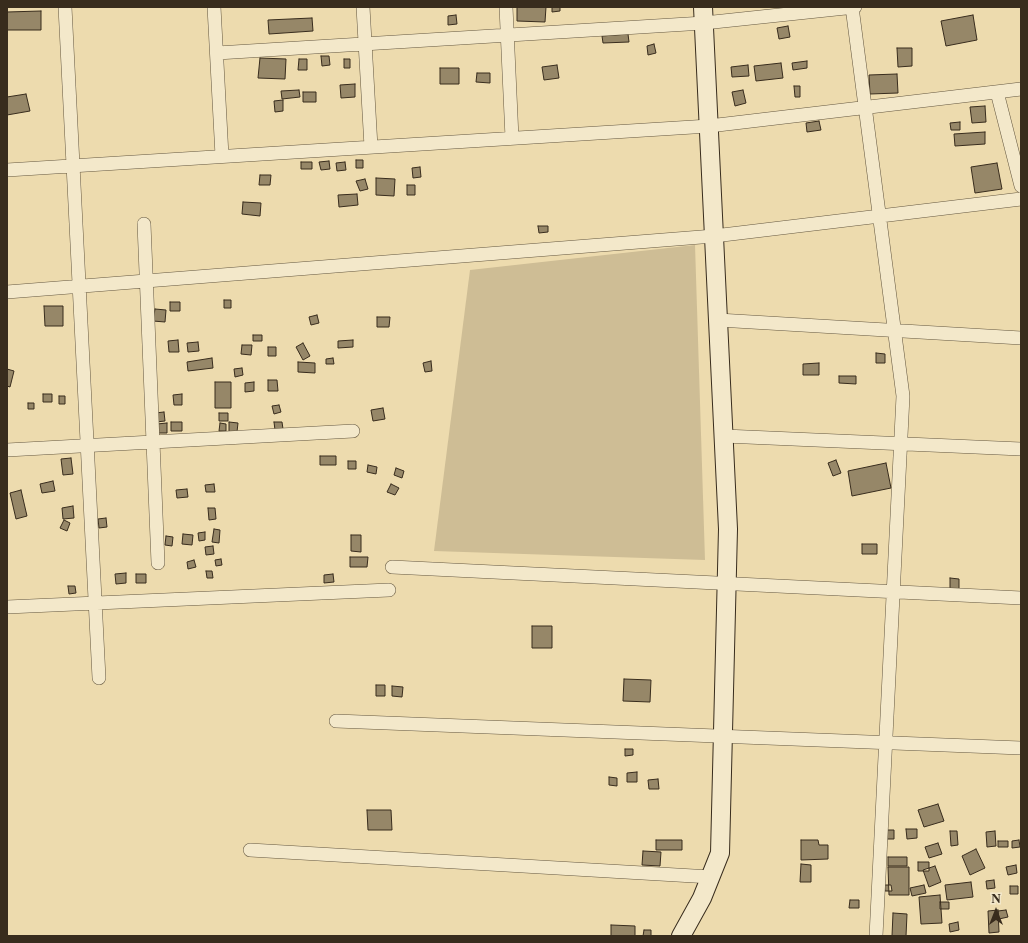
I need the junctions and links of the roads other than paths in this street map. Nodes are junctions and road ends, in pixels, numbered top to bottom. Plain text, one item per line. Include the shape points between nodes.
1 (65, 7) edge
2 (214, 7) edge
3 (363, 7) edge
4 (506, 7) edge
5 (852, 7) edge
6 (855, 7) edge
7 (703, 15) edge
8 (507, 35) junction
9 (365, 44) junction
10 (217, 53) junction
11 (1021, 89) edge
12 (997, 92) junction
13 (865, 107) junction
14 (709, 126) junction
15 (512, 138) junction
16 (371, 147) junction
17 (222, 156) junction
18 (73, 166) junction
19 (7, 170) edge
20 (1021, 186) edge
21 (1021, 199) edge
22 (879, 216) junction
23 (144, 224) dead end
24 (714, 236) junction
25 (146, 281) junction
26 (79, 286) junction
27 (7, 292) edge
28 (718, 320) junction
29 (894, 330) junction
30 (1021, 338) edge
31 (353, 431) dead end
32 (724, 436) junction
33 (153, 442) junction
34 (900, 444) junction
35 (87, 445) junction
36 (1021, 449) edge
37 (7, 450) edge
38 (158, 563) dead end
39 (392, 567) dead end
40 (727, 583) junction
41 (389, 590) dead end
42 (893, 592) junction
43 (1021, 598) edge
44 (95, 603) junction
45 (7, 607) edge
46 (99, 678) dead end
47 (336, 721) dead end
48 (723, 736) junction
49 (886, 742) junction
50 (1021, 748) edge
51 (250, 850) dead end
52 (710, 877) junction
53 (681, 936) edge
54 (876, 936) edge

1 - 18 street
2 - 10 street
3 - 9 street
4 - 8 street
5 - 6 street
5 - 7 street
5 - 13 street
7 - 8 street
7 - 14 main road
8 - 9 street
8 - 15 street
9 - 10 street
9 - 16 street
10 - 17 street
11 - 12 street
12 - 13 street
12 - 20 street
13 - 14 street
13 - 22 street
14 - 15 street
14 - 24 main road
15 - 16 street
16 - 17 street
17 - 18 street
18 - 19 street
18 - 26 street
21 - 22 street
22 - 24 street
22 - 29 street
23 - 25 street
24 - 25 street
24 - 28 main road
25 - 26 street
25 - 33 street
26 - 27 street
26 - 35 street
28 - 29 street
28 - 32 main road
29 - 30 street
29 - 34 street via 903,396
31 - 33 street
32 - 34 street
32 - 40 main road via 728,529
33 - 35 street
33 - 38 street
34 - 36 street
34 - 42 street
35 - 37 street
35 - 44 street
39 - 40 street
40 - 42 street
40 - 48 main road
41 - 44 street
42 - 43 street
42 - 49 street
44 - 45 street
44 - 46 street
47 - 48 street
48 - 49 street
48 - 52 main road via 720,853
49 - 50 street
49 - 54 street
51 - 52 street
52 - 53 main road via 702,898

